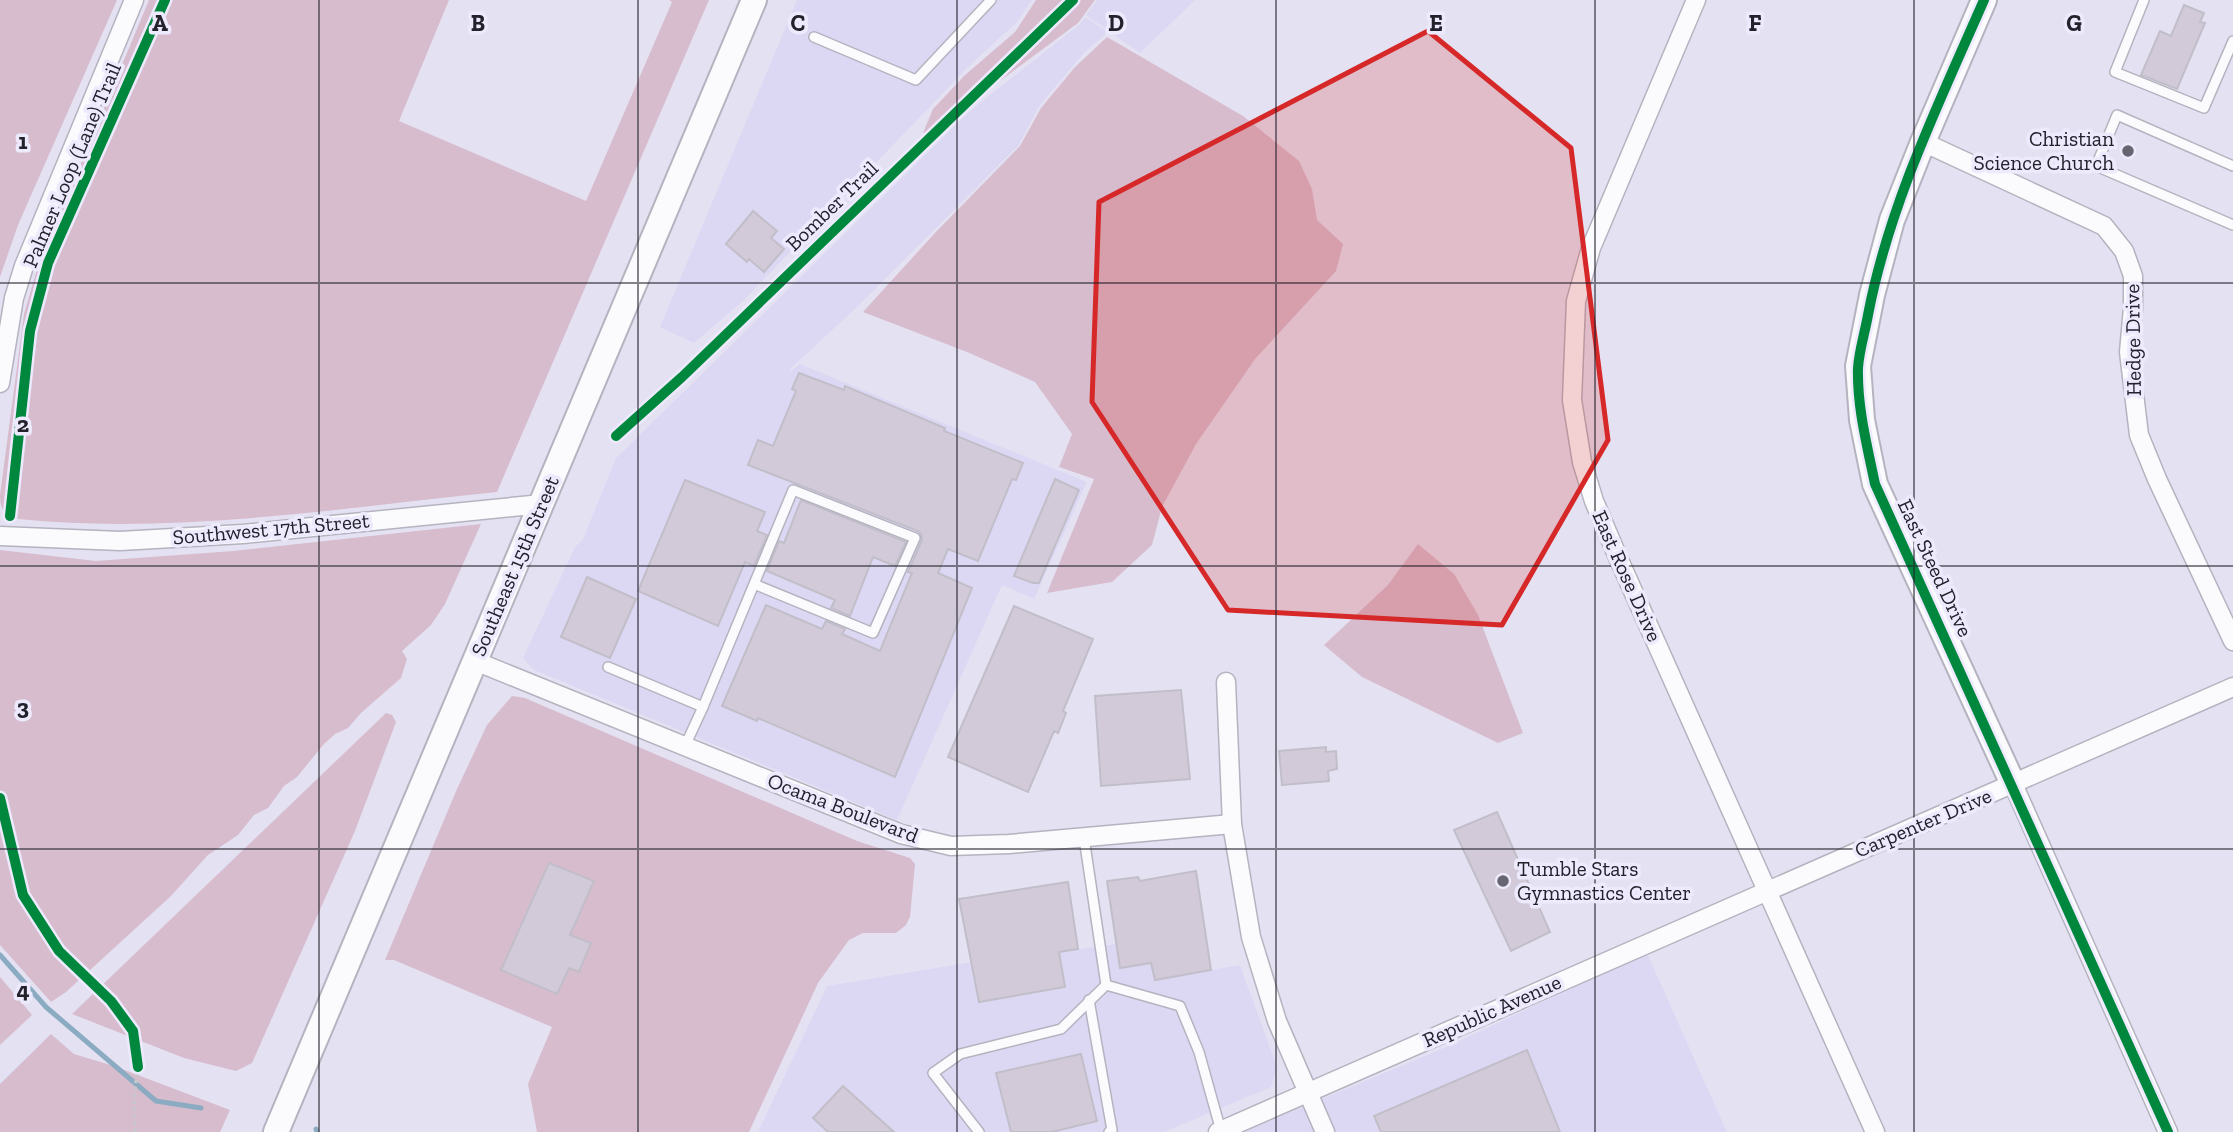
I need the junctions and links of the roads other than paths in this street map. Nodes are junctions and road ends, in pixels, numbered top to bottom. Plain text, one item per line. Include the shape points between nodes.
1 (134, 0) edge
2 (754, 0) edge
3 (991, 0) edge
4 (1696, 0) edge
5 (1984, 0) edge
6 (2144, 0) edge
7 (814, 37) dead end
8 (2233, 41) edge
9 (1923, 142) junction
10 (2233, 166) edge
11 (2233, 225) edge
12 (0, 383) edge
13 (542, 504) junction
14 (0, 536) edge
15 (754, 584) junction
16 (2233, 642) edge
17 (475, 661) junction
18 (608, 667) dead end
19 (1226, 682) dead end
20 (2233, 687) edge
21 (703, 707) junction
22 (685, 746) junction
23 (2013, 784) junction
24 (1232, 824) junction
25 (1084, 838) junction
26 (1767, 891) junction
27 (1106, 985) junction
28 (1089, 1000) junction
29 (1307, 1091) junction
30 (1219, 1131) edge
31 (276, 1132) edge
32 (979, 1132) edge
33 (1108, 1132) edge
34 (1325, 1132) edge
35 (1875, 1132) edge
36 (2168, 1132) edge

1 - 12 street via 13,298
2 - 13 main road, Southeast 15th Street
3 - 7 lane via 916,80
4 - 26 street, East Rose Drive via 1591,248 1576,302 1572,400 1582,462 1594,500
5 - 9 main road, East Steed Drive
6 - 8 lane via 2115,72 2204,108
9 - 16 street, Hedge Drive via 2104,226 2124,251 2133,276 2129,352 2139,435
9 - 23 main road, East Steed Drive via 1892,220 1872,295 1858,366 1862,420 1875,484
10 - 11 lane via 2117,115 2096,166
13 - 14 street, Southwest 17th Street via 243,534 120,541
13 - 17 main road, Southeast 15th Street
15 - 15 lane via 793,490 915,538 873,633
15 - 21 lane
17 - 22 street, Ocama Boulevard
17 - 31 main road, Southeast 15th Street
18 - 21 lane
19 - 24 street
20 - 23 street, Carpenter Drive
21 - 22 lane
22 - 25 street, Ocama Boulevard via 901,834 942,844
23 - 26 street, Carpenter Drive
23 - 36 street, East Steed Drive
24 - 25 street, Ocama Boulevard
24 - 29 street via 1251,937
25 - 27 lane
26 - 29 street, Republic Avenue
26 - 35 street, East Rose Drive
27 - 28 lane
27 - 30 lane via 1180,1006 1199,1052
28 - 32 lane via 1061,1029 960,1054 933,1073
28 - 33 lane via 1112,1130
29 - 30 street, Republic Avenue
29 - 34 street

